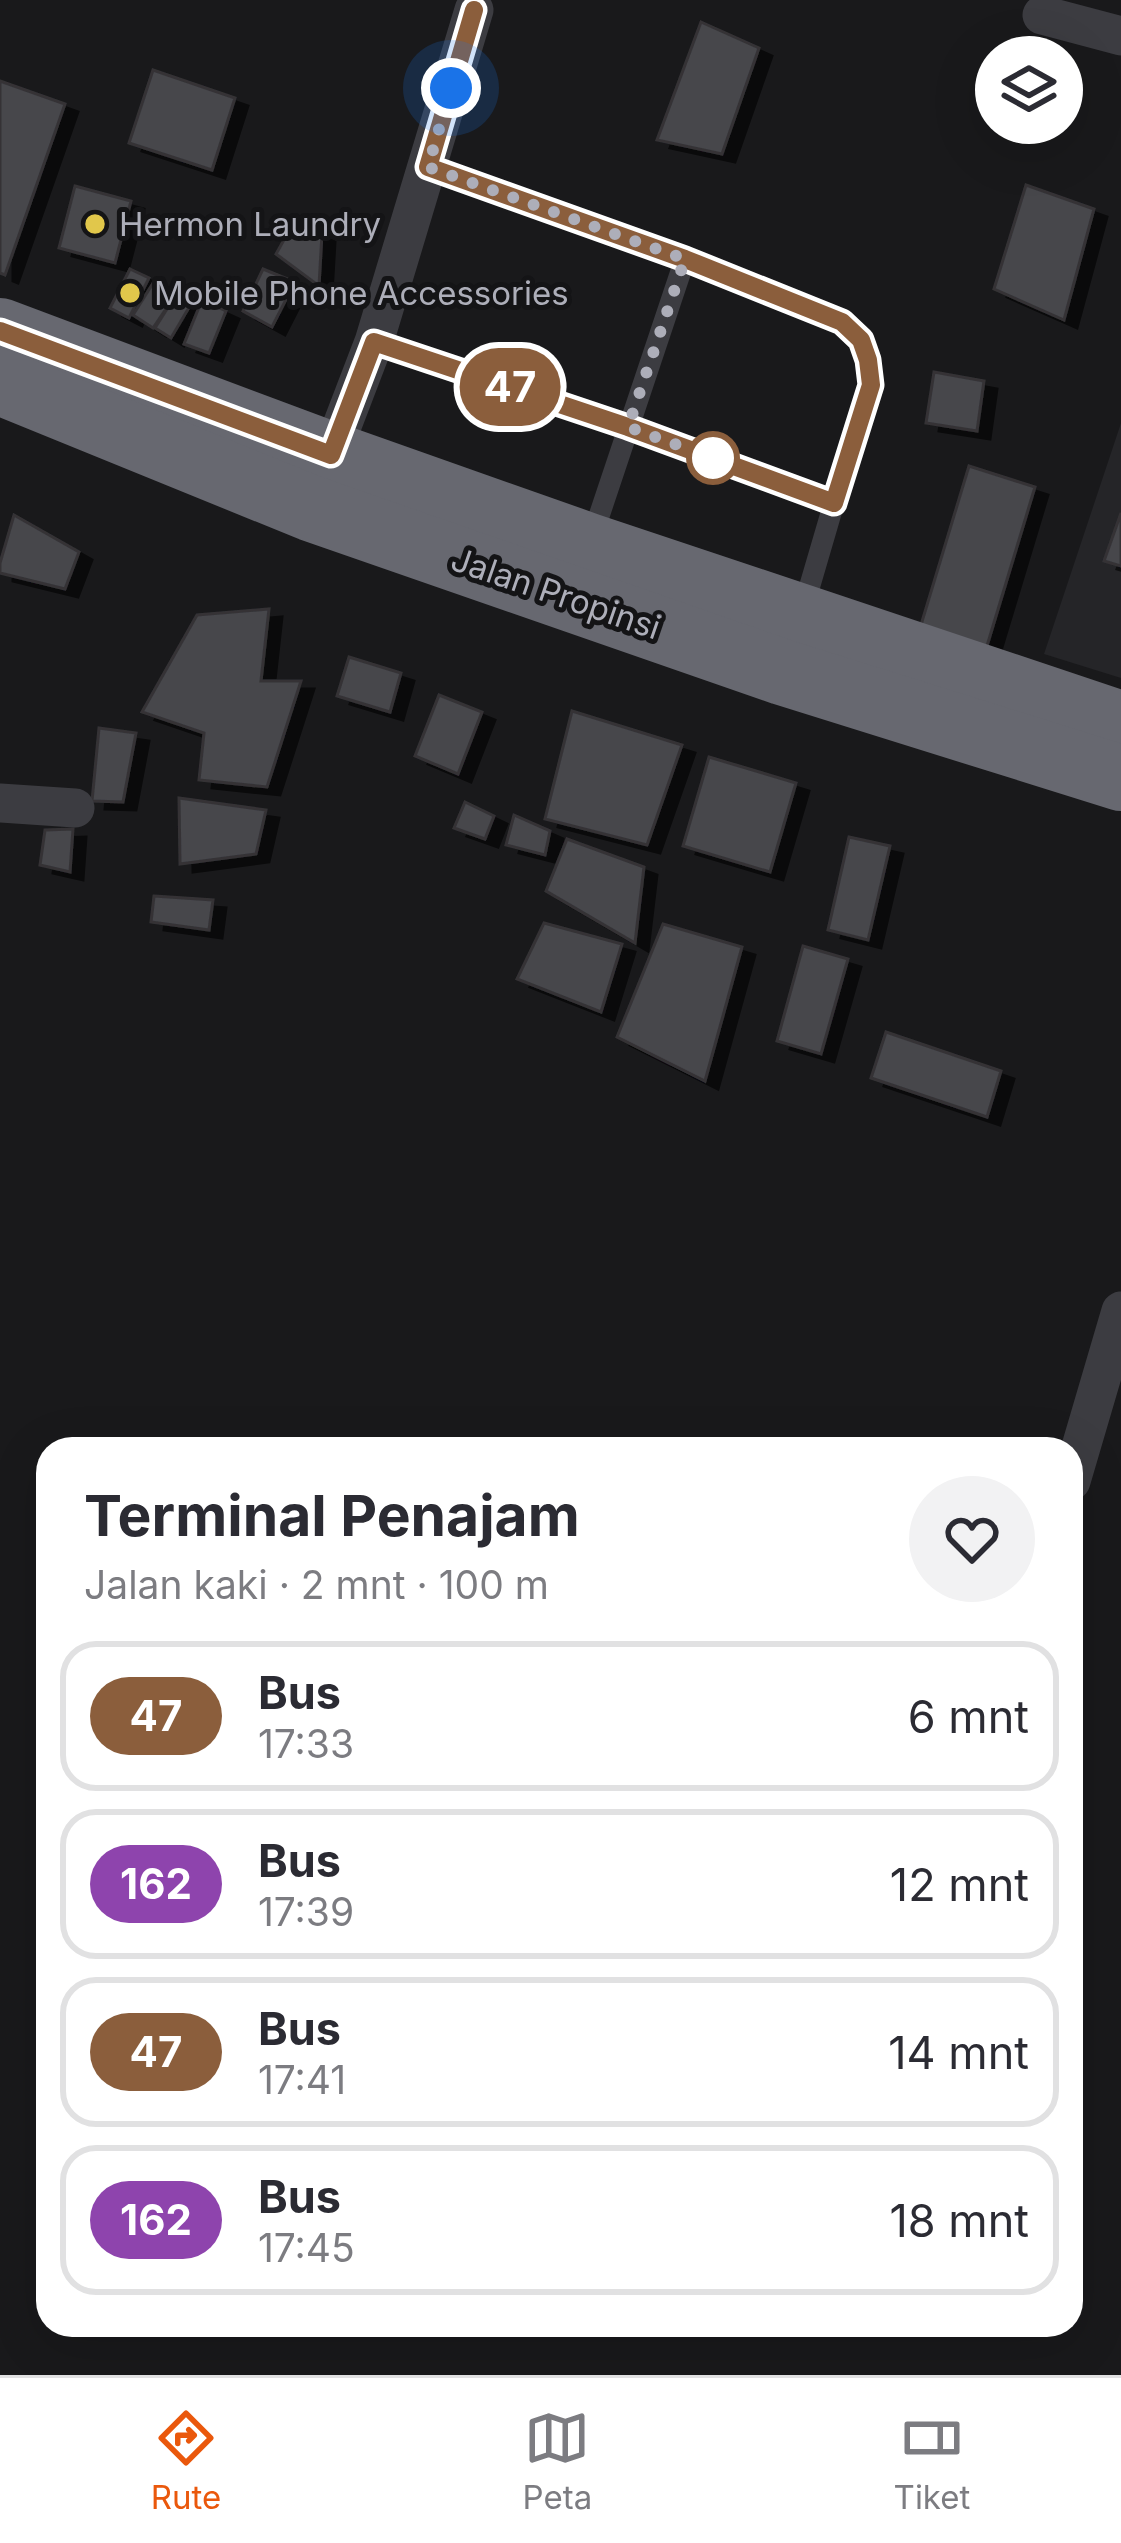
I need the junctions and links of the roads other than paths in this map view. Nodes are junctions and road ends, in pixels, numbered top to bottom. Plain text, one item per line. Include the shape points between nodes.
1 (474, 10) dead end
2 (1042, 15) dead end
3 (1121, 36) edge
4 (428, 167) junction
5 (685, 259) junction
6 (0, 331) edge
7 (374, 342) junction
8 (0, 382) edge
9 (628, 427) junction
10 (321, 482) junction
11 (834, 503) junction
12 (589, 546) junction
13 (791, 645) junction
14 (1121, 724) edge
15 (1121, 778) edge
16 (0, 803) edge
17 (75, 808) dead end
18 (1121, 1311) edge
19 (1083, 1440) edge

1 - 4 street
2 - 3 street
4 - 5 lane
4 - 7 street
5 - 9 lane
5 - 11 lane via 842,322 861,340 871,385
6 - 10 highway
7 - 9 lane
7 - 10 street
8 - 10 highway, Jalan Propinsi
9 - 11 lane
9 - 12 lane
10 - 12 highway
10 - 13 highway, Jalan Propinsi
11 - 13 lane
12 - 13 highway
13 - 14 highway
13 - 15 highway, Jalan Propinsi
16 - 17 street
18 - 19 street

